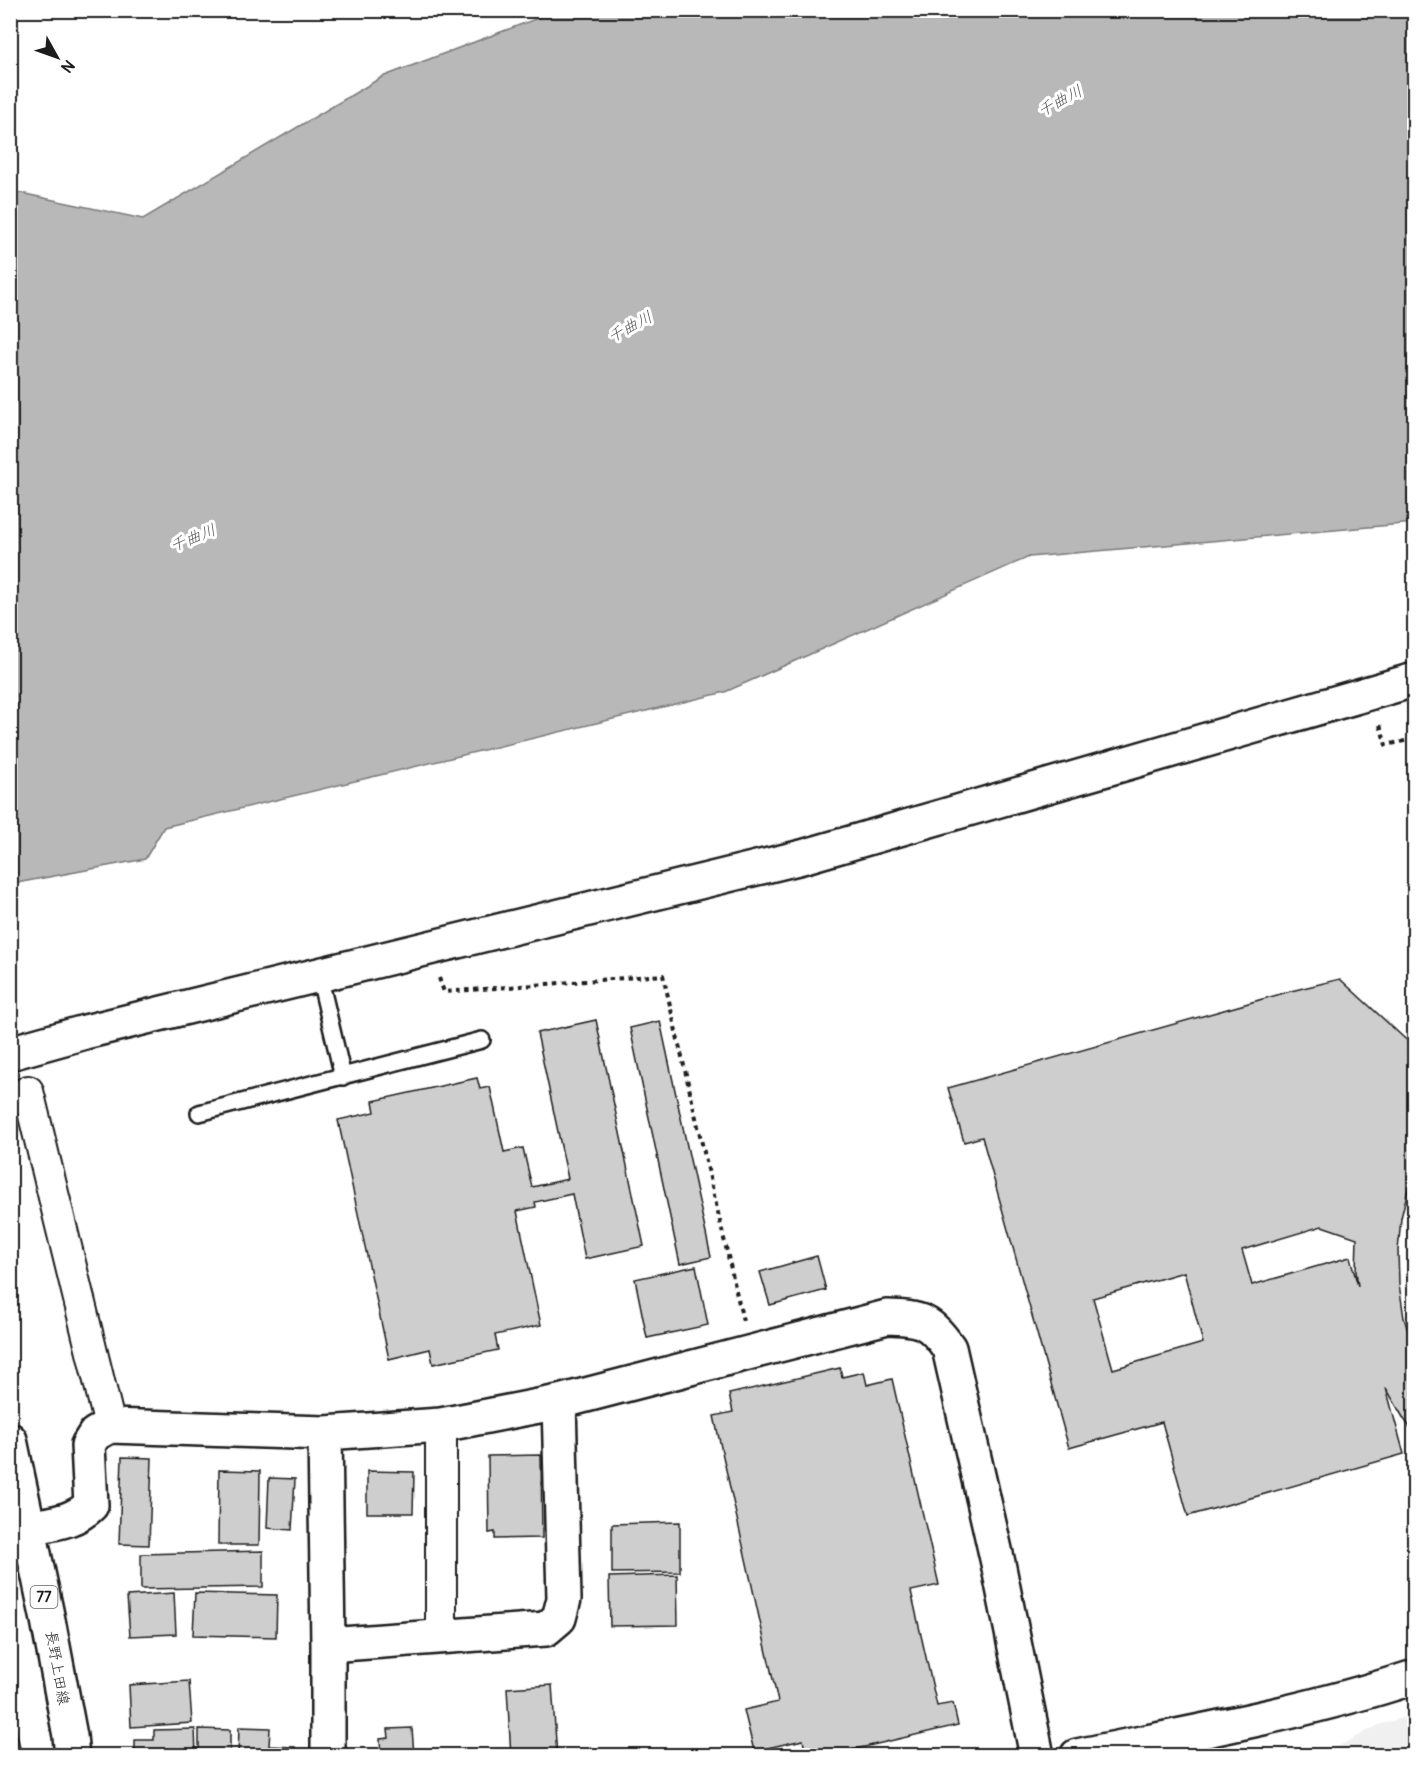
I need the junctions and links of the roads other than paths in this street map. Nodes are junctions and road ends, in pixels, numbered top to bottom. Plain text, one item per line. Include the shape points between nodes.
1 (1414, 680) edge
2 (319, 975) junction
3 (482, 1040) dead end
4 (10, 1053) edge
5 (343, 1077) junction
6 (28, 1091) dead end
7 (199, 1113) dead end
8 (559, 1402) junction
9 (441, 1425) junction
10 (110, 1426) junction
11 (325, 1433) junction
12 (10, 1440) edge
13 (29, 1528) junction
14 (441, 1637) junction
15 (328, 1645) junction
16 (1414, 1677) edge
17 (72, 1755) edge
18 (328, 1755) edge
19 (1037, 1755) edge
20 (1077, 1755) edge

1 - 2 street via 802,857
2 - 4 street
2 - 5 lane
3 - 5 lane
5 - 7 lane
6 - 10 street
8 - 9 street
8 - 14 street via 564,1599 559,1618 546,1629
8 - 19 street via 887,1317 922,1320 937,1331 949,1348
9 - 11 street
9 - 14 street
10 - 11 street
10 - 13 street via 94,1434 88,1446 91,1505 72,1519
11 - 15 street
12 - 13 street, 長野上田線 / 77
13 - 17 street, 長野上田線 / 77
14 - 15 street
15 - 18 street
16 - 20 street via 1242,1722

